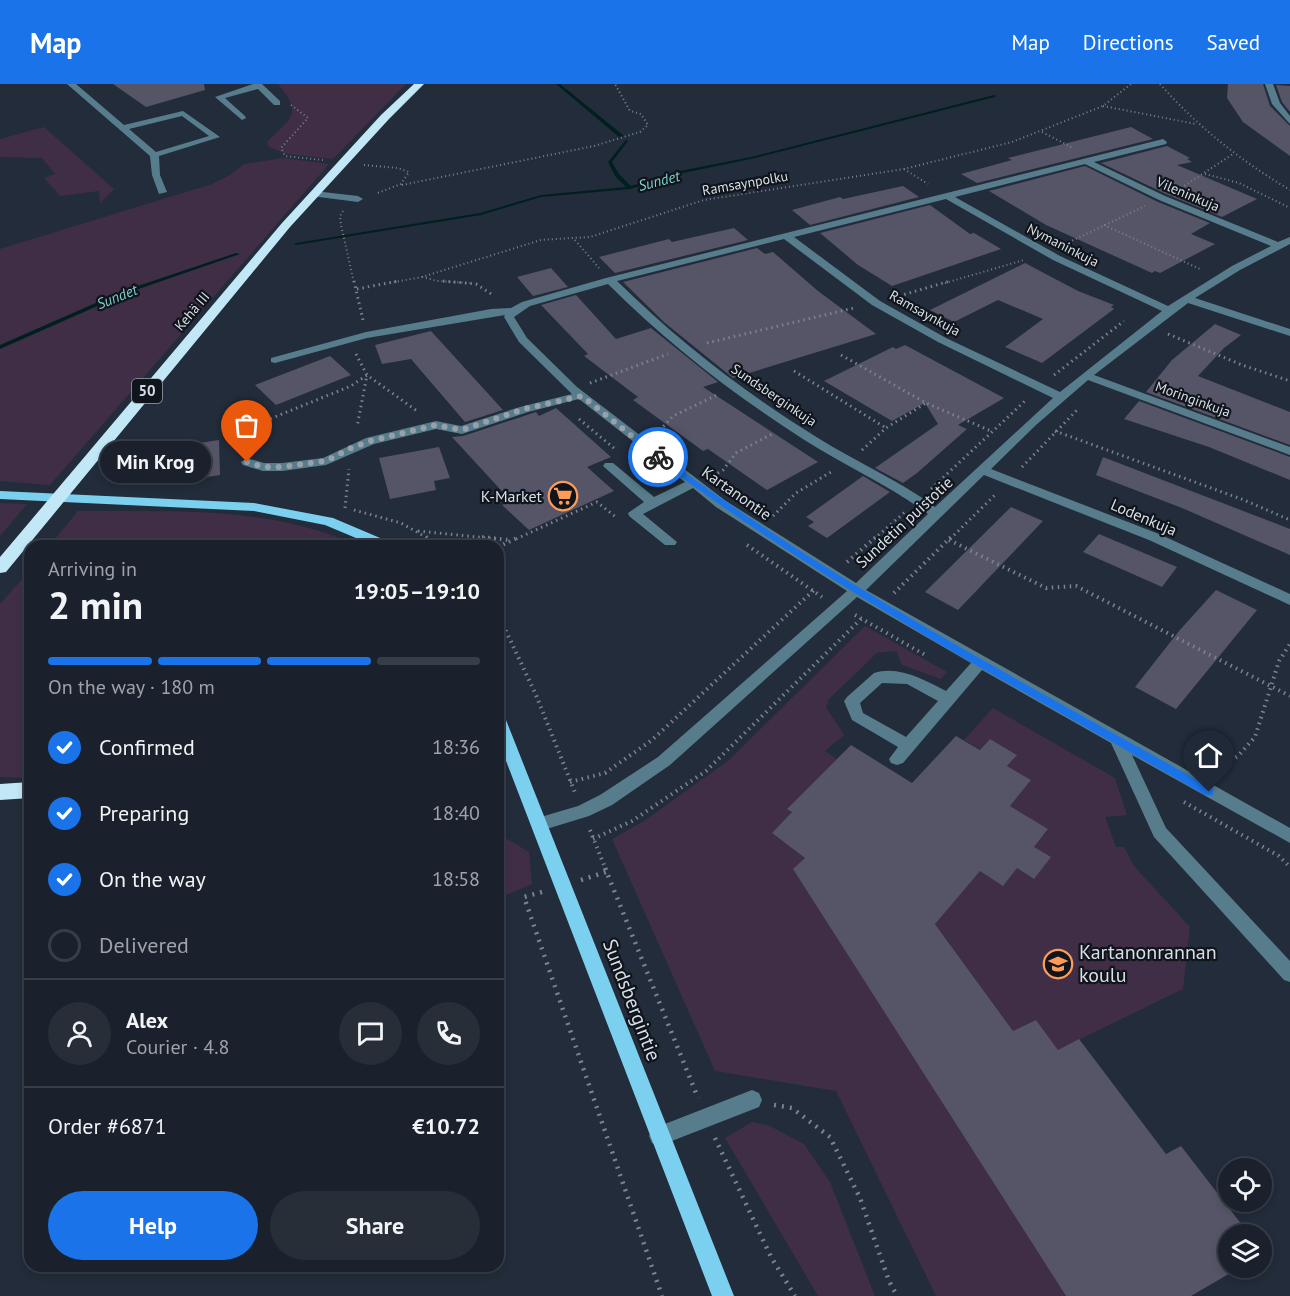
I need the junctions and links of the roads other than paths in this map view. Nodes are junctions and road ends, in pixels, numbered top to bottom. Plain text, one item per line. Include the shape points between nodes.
1 (71, 84) edge
2 (234, 84) edge
3 (419, 84) edge
4 (1269, 84) edge
5 (258, 85) edge
6 (242, 91) junction
7 (277, 103) dead end
8 (242, 118) dead end
9 (1290, 121) edge
10 (123, 128) junction
11 (1163, 142) dead end
12 (154, 155) junction
13 (1091, 161) junction
14 (162, 192) dead end
15 (314, 194) junction
16 (949, 197) junction
17 (358, 199) road end
18 (786, 236) junction
19 (1285, 243) edge
20 (610, 280) junction
21 (1186, 299) junction
22 (1169, 310) junction
23 (513, 311) junction
24 (1290, 333) edge
25 (275, 360) dead end
26 (1086, 376) junction
27 (577, 392) junction
28 (1062, 398) junction
29 (1290, 451) edge
30 (247, 462) dead end
31 (609, 466) dead end
32 (983, 470) junction
33 (695, 484) junction
34 (0, 495) edge
35 (653, 502) junction
36 (936, 514) junction
37 (373, 540) edge
38 (670, 542) dead end
39 (0, 568) edge
40 (856, 591) junction
41 (1290, 600) edge
42 (980, 662) junction
43 (948, 699) junction
44 (504, 735) edge
45 (1118, 741) junction
46 (908, 746) junction
47 (897, 759) dead end
48 (24, 790) edge
49 (0, 792) edge
50 (540, 824) junction
51 (1290, 836) edge
52 (1290, 974) edge
53 (752, 1100) road end
54 (659, 1136) junction
55 (723, 1296) edge

1 - 10 street
2 - 6 street
3 - 15 highway, Kehä III / 50
4 - 9 street via 1276,104
5 - 6 street
5 - 7 street
6 - 8 street via 219,97
10 - 12 street
10 - 12 street via 183,113 216,137
11 - 13 street
12 - 14 street
13 - 16 street
13 - 19 street, Vileninkuja via 1162,198
15 - 17 street
15 - 39 highway, Kehä III / 50
16 - 18 street
16 - 22 street, Nymaninkuja via 1046,254
18 - 20 street
18 - 28 street, Ramsaynkuja via 876,303
19 - 21 street, Sundetin puistotie
20 - 23 street
20 - 36 street, Sundsberginkuja via 649,320 734,388
21 - 22 street, Sundetin puistotie
21 - 24 street
22 - 26 street, Sundetin puistotie
23 - 25 street via 366,335
23 - 27 street, Kartanontie via 509,317 523,340
26 - 28 street, Sundetin puistotie
26 - 29 street, Moringinkuja
27 - 30 street via 462,430 436,425 351,448 326,461 282,467
27 - 33 street, Kartanontie
28 - 32 street, Sundetin puistotie
31 - 35 street
32 - 36 street, Sundetin puistotie
32 - 41 street, Lodenkuja via 1154,537
33 - 35 street
33 - 40 street, Kartanontie
34 - 37 main road via 254,507 328,521
35 - 38 street via 634,513
36 - 40 street, Sundetin puistotie
40 - 42 street, Kartanontie
40 - 50 street, Sundetin puistotie via 664,761 583,812
42 - 43 street
42 - 45 street, Kartanontie
43 - 46 street
43 - 46 street via 910,679 879,677 852,701 857,716
44 - 50 main road, Sundsbergintie
45 - 51 street, Kartanontie
45 - 52 street via 1160,832
46 - 47 street
48 - 49 highway
50 - 54 main road, Sundsbergintie
53 - 54 street
54 - 55 main road, Sundsbergintie

